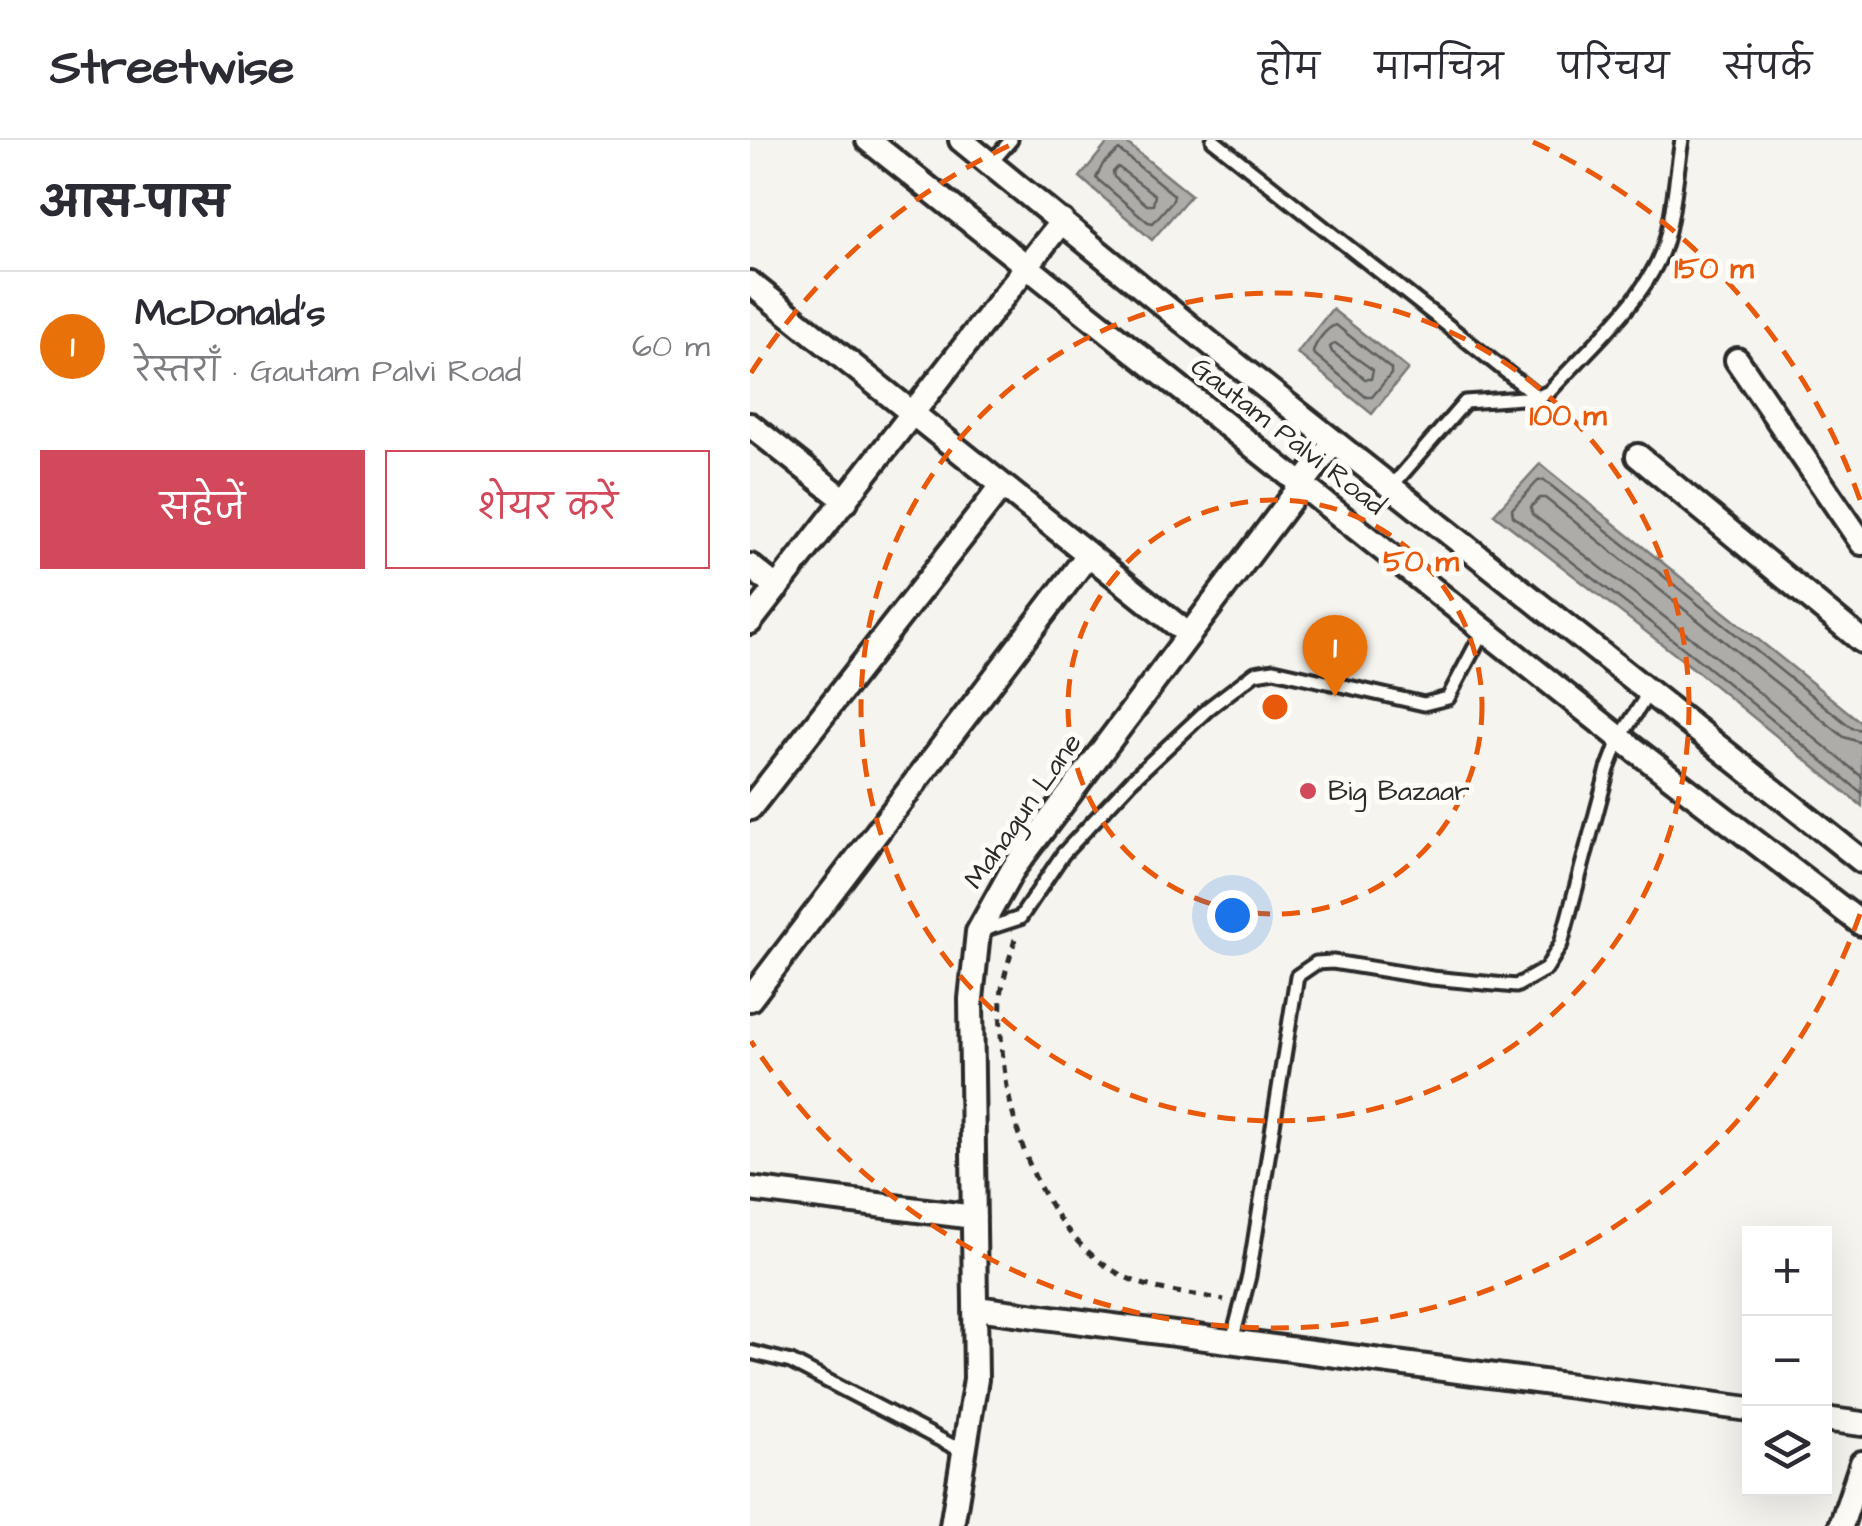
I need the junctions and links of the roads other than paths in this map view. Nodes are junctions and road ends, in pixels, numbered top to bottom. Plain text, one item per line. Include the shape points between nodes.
1 (868, 140) edge
2 (962, 140) edge
3 (1011, 140) edge
4 (1213, 140) edge
5 (1682, 140) edge
6 (991, 163) junction
7 (1062, 222) junction
8 (1027, 268) junction
9 (750, 283) edge
10 (1738, 360) dead end
11 (1538, 397) junction
12 (914, 415) junction
13 (750, 425) edge
14 (1334, 442) junction
15 (1638, 456) dead end
16 (1302, 485) junction
17 (1002, 486) junction
18 (1391, 487) junction
19 (846, 500) junction
20 (1862, 543) edge
21 (1088, 555) junction
22 (750, 566) edge
23 (776, 588) junction
24 (750, 622) edge
25 (1485, 628) junction
26 (1188, 635) junction
27 (1861, 639) edge
28 (1649, 692) junction
29 (1620, 738) junction
30 (750, 808) edge
31 (1862, 861) edge
32 (1862, 924) edge
33 (978, 932) junction
34 (750, 999) edge
35 (750, 1189) edge
36 (974, 1217) junction
37 (976, 1308) junction
38 (1232, 1341) junction
39 (750, 1352) edge
40 (1742, 1408) edge
41 (1832, 1419) edge
42 (1862, 1424) edge
43 (964, 1452) junction
44 (1862, 1463) edge
45 (952, 1526) edge
46 (1841, 1526) edge

1 - 8 street, Gautam Palvi Road
2 - 6 street, Gautam Palvi Road
3 - 6 lane
4 - 11 lane
5 - 11 lane via 1662,252 1646,282
6 - 7 street, Gautam Palvi Road
7 - 8 street
7 - 14 street, Gautam Palvi Road
8 - 12 street
8 - 16 street, Gautam Palvi Road
9 - 12 street
10 - 20 street
11 - 18 lane via 1465,402
12 - 17 street
12 - 19 street
13 - 19 street
14 - 16 street, Mahagun Lane
14 - 18 street, Gautam Palvi Road
15 - 27 street
16 - 25 street, Gautam Palvi Road
16 - 26 street, Mahagun Lane
17 - 21 street
17 - 30 street
18 - 28 street, Gautam Palvi Road
19 - 23 street
21 - 26 street
21 - 34 street
22 - 23 street
23 - 24 street
25 - 29 street, Gautam Palvi Road
25 - 33 lane via 1448,698 1438,703 1274,670 1256,673 1132,780 1063,854 1020,918
26 - 33 street, Mahagun Lane via 1013,869
28 - 29 lane
28 - 31 street, Gautam Palvi Road
29 - 32 street, Gautam Palvi Road
29 - 38 lane via 1561,944 1546,969 1516,986 1333,962 1316,963 1296,976 1249,1276
33 - 36 street, Mahagun Lane via 971,999
35 - 36 street
36 - 37 street, Mahagun Lane
37 - 38 street
37 - 43 street, Mahagun Lane via 976,1379
38 - 40 street
39 - 43 lane via 791,1362
41 - 42 street
43 - 45 street, Mahagun Lane
44 - 46 street

